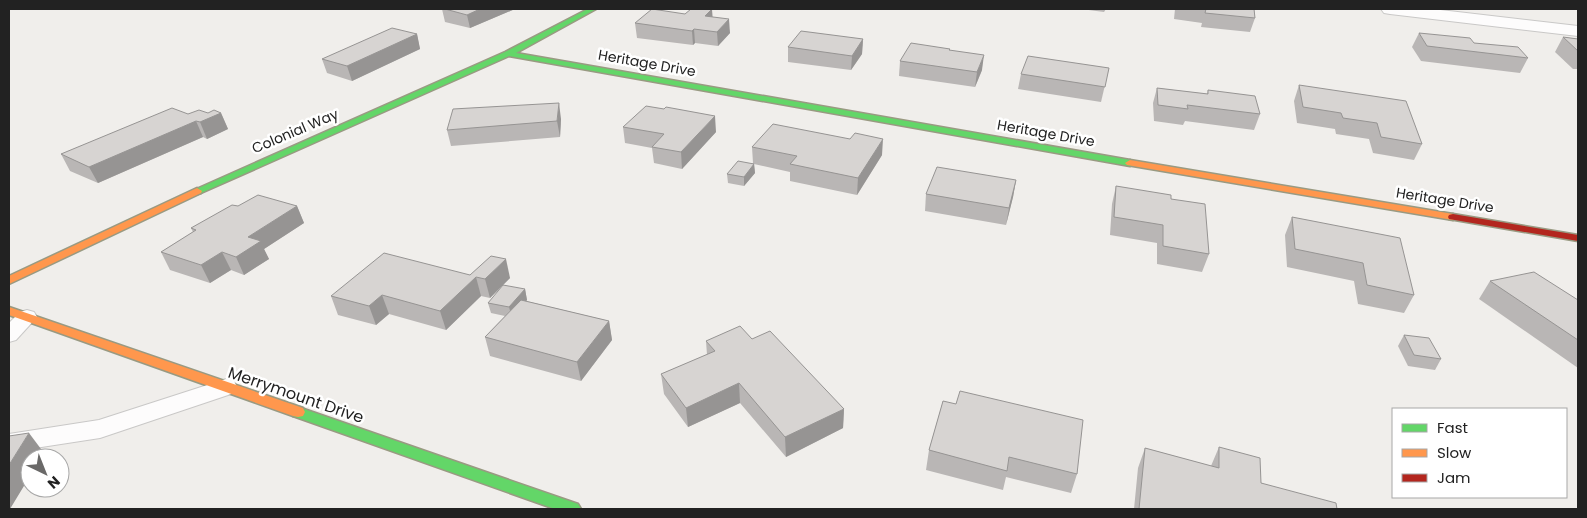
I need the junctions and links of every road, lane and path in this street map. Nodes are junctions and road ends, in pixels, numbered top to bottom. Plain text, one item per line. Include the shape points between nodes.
1 (593, 9) edge
2 (1390, 9) edge
3 (1578, 31) edge
4 (508, 54) junction
5 (1578, 238) edge
6 (9, 280) edge
7 (18, 314) edge
8 (9, 335) edge
9 (226, 387) junction
10 (9, 442) edge
11 (573, 509) edge

1 - 4 street, Colonial Way
2 - 3 street
4 - 5 street, Heritage Drive
4 - 6 street, Colonial Way via 224,178
7 - 8 lane
7 - 9 street, Merrymount Drive
9 - 10 lane via 100,429
9 - 11 street, Merrymount Drive

